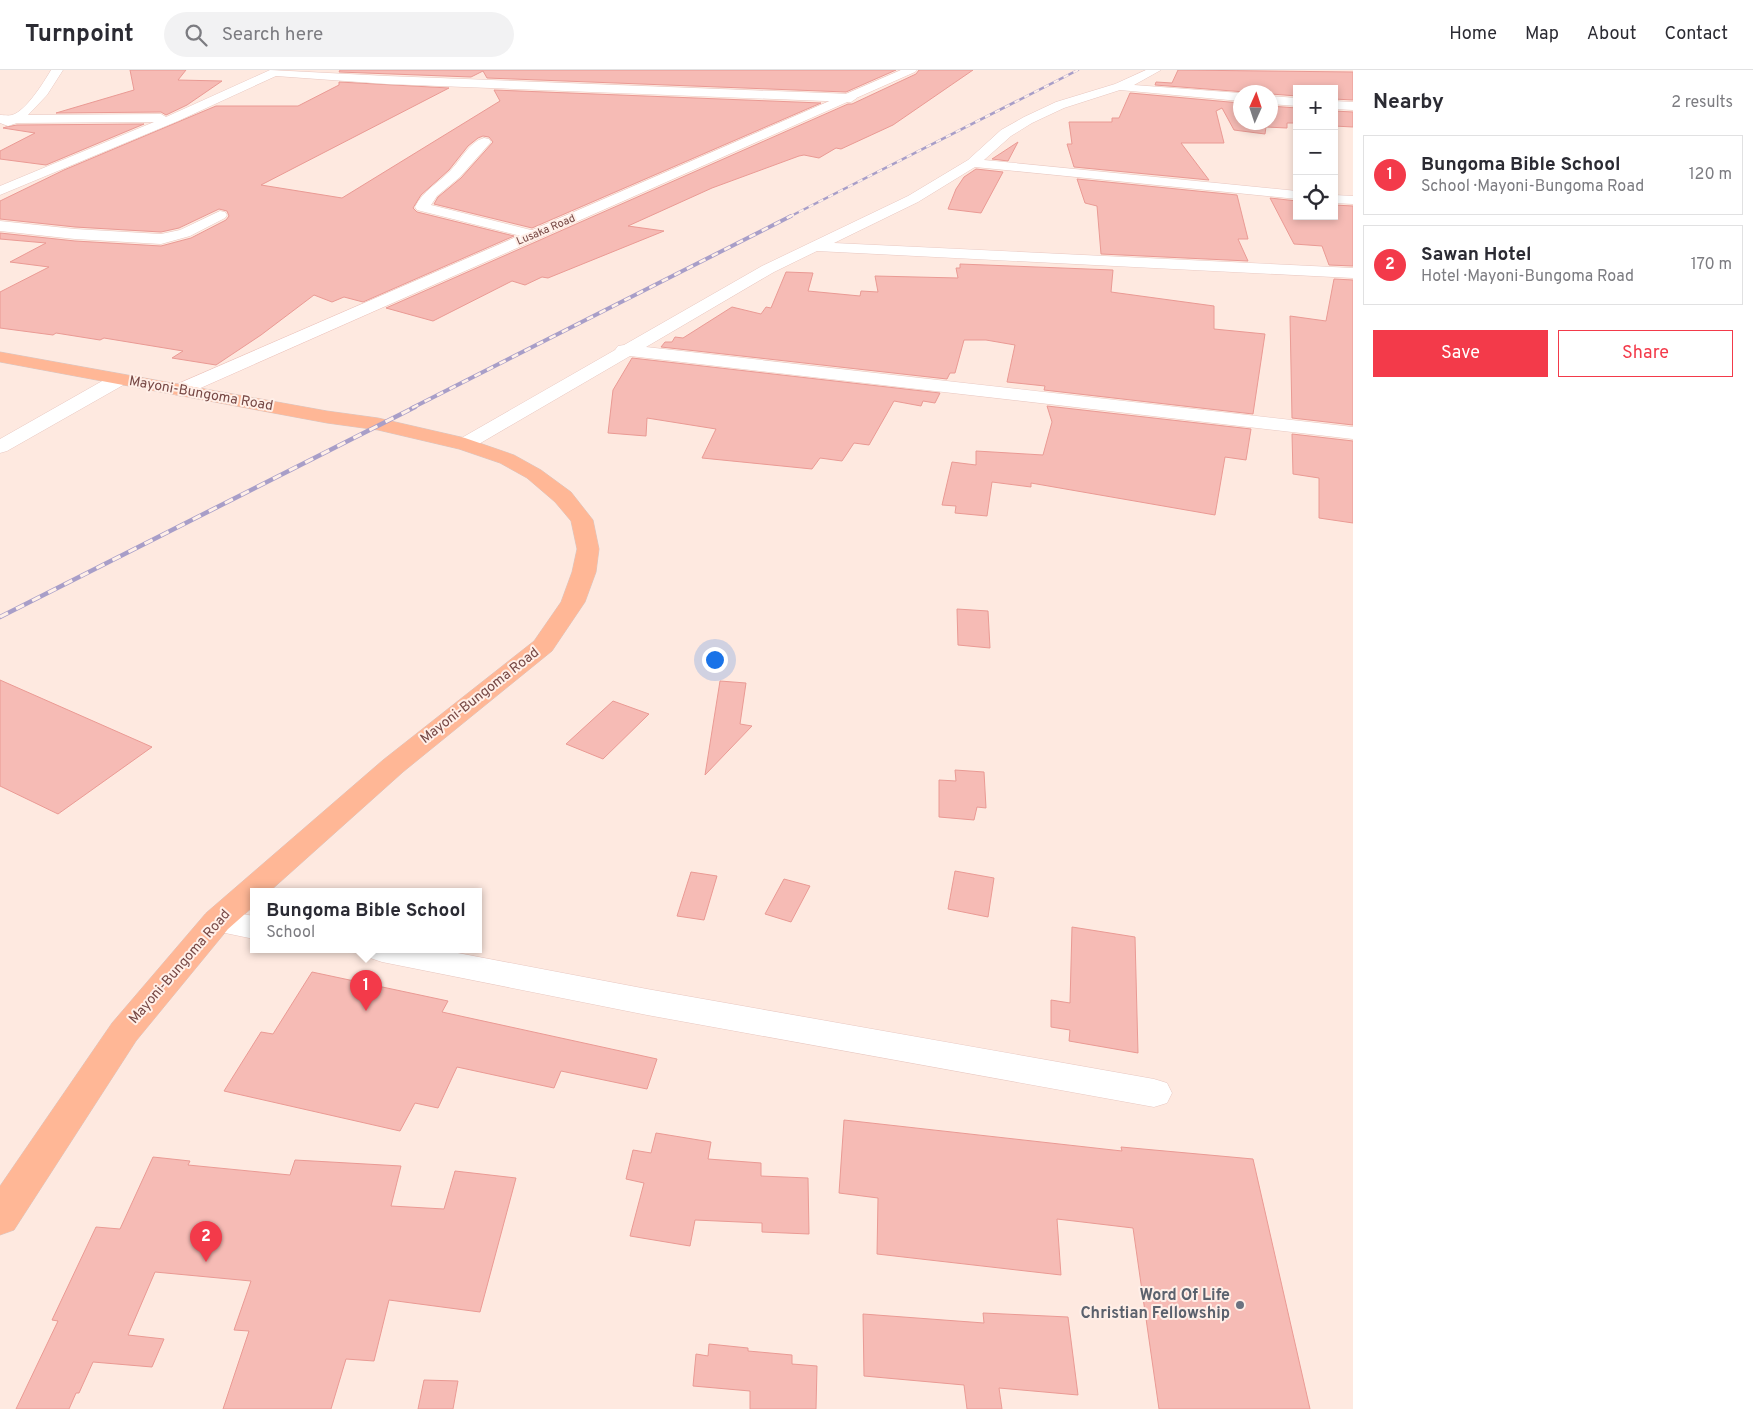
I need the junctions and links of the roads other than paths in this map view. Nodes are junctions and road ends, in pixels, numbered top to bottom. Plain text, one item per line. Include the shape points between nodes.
1 (57, 70) edge
2 (911, 70) edge
3 (1155, 70) edge
4 (276, 71) edge
5 (1119, 87) junction
6 (1233, 97) edge
7 (851, 98) junction
8 (1278, 101) edge
9 (1293, 102) edge
10 (1338, 105) edge
11 (1353, 106) edge
12 (174, 118) junction
13 (0, 119) edge
14 (18, 119) junction
15 (0, 125) edge
16 (484, 142) dead end
17 (972, 163) junction
18 (0, 191) edge
19 (1293, 195) edge
20 (1338, 199) edge
21 (1353, 200) edge
22 (220, 215) dead end
23 (0, 226) edge
24 (534, 235) junction
25 (814, 246) junction
26 (1353, 273) edge
27 (624, 350) junction
28 (0, 357) edge
29 (118, 380) junction
30 (180, 390) junction
31 (1353, 432) edge
32 (465, 444) junction
33 (0, 447) edge
34 (254, 888) edge
35 (250, 891) edge
36 (216, 921) junction
37 (250, 927) edge
38 (397, 953) edge
39 (1154, 1093) dead end
40 (0, 1218) edge

1 - 14 street via 52,81
2 - 7 street, Lusaka Road
3 - 5 street
4 - 7 street via 388,80
4 - 12 street
5 - 6 street
5 - 17 street via 1060,105 1028,120 1006,132
7 - 24 street, Lusaka Road
8 - 9 street
10 - 11 street
12 - 14 street
12 - 18 street
13 - 14 street
14 - 15 street
16 - 24 street via 425,199 422,207
17 - 19 street
17 - 25 street via 912,199
20 - 21 street
22 - 23 street via 185,233 161,239
24 - 30 street, Lusaka Road
25 - 26 street
25 - 27 street
27 - 31 street
27 - 32 street
28 - 29 main road, Mayoni-Bungoma Road
29 - 30 main road, Mayoni-Bungoma Road
29 - 33 street
30 - 32 main road, Mayoni-Bungoma Road via 378,424
32 - 34 main road, Mayoni-Bungoma Road via 507,459 534,474 563,497 582,520 588,549 584,572 572,602 543,646 393,766
35 - 36 main road, Mayoni-Bungoma Road
36 - 37 street
36 - 40 main road, Mayoni-Bungoma Road via 124,1032
38 - 39 street via 647,1002

